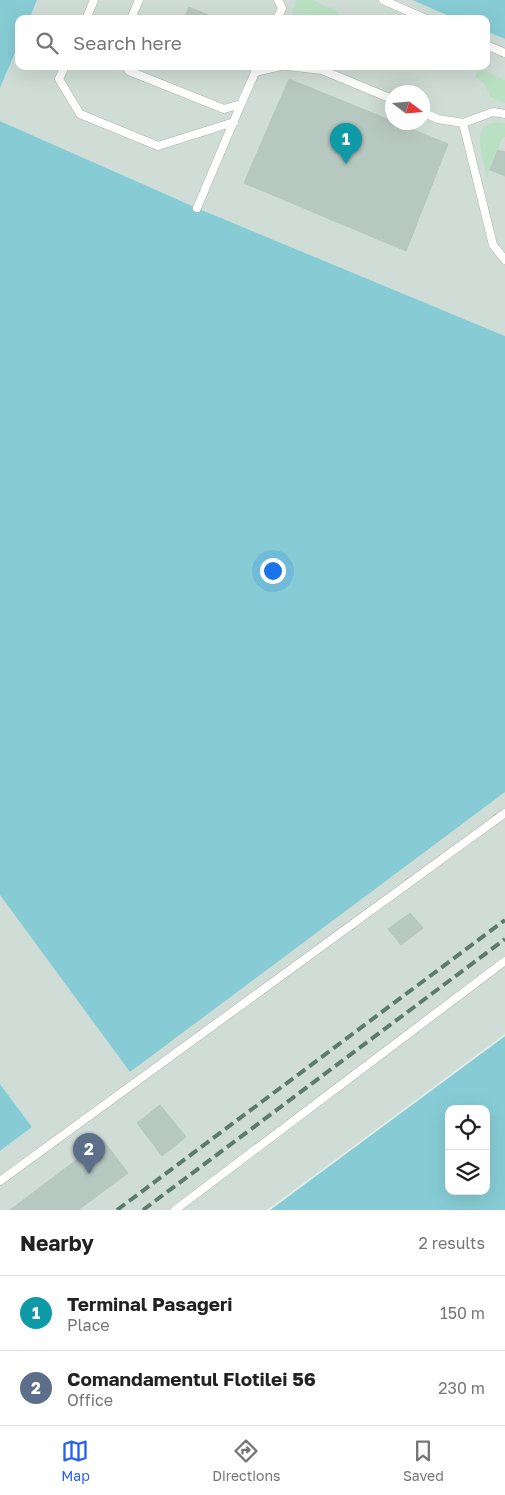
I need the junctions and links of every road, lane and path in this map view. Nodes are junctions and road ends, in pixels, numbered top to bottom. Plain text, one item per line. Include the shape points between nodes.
1 (94, 0) edge
2 (139, 0) edge
3 (278, 0) edge
4 (383, 0) edge
5 (88, 15) edge
6 (133, 15) edge
7 (279, 15) edge
8 (417, 15) edge
9 (490, 47) edge
10 (505, 53) edge
11 (63, 70) edge
12 (128, 70) edge
13 (256, 70) edge
14 (322, 70) edge
15 (385, 97) edge
16 (241, 104) junction
17 (505, 114) edge
18 (430, 116) edge
19 (234, 122) junction
20 (463, 123) junction
21 (197, 208) dead end
22 (505, 260) edge
23 (505, 812) edge
24 (505, 961) edge
25 (0, 1181) edge
26 (175, 1210) edge

1 - 5 lane
2 - 6 lane
3 - 7 lane via 282,8
4 - 8 lane
9 - 10 lane
11 - 19 lane via 60,79 80,114 158,146
12 - 16 lane via 224,110
13 - 16 lane
14 - 15 lane
16 - 19 lane
17 - 20 lane via 494,112
18 - 20 lane
19 - 21 lane
20 - 22 lane via 493,246
23 - 25 lane
24 - 26 lane

